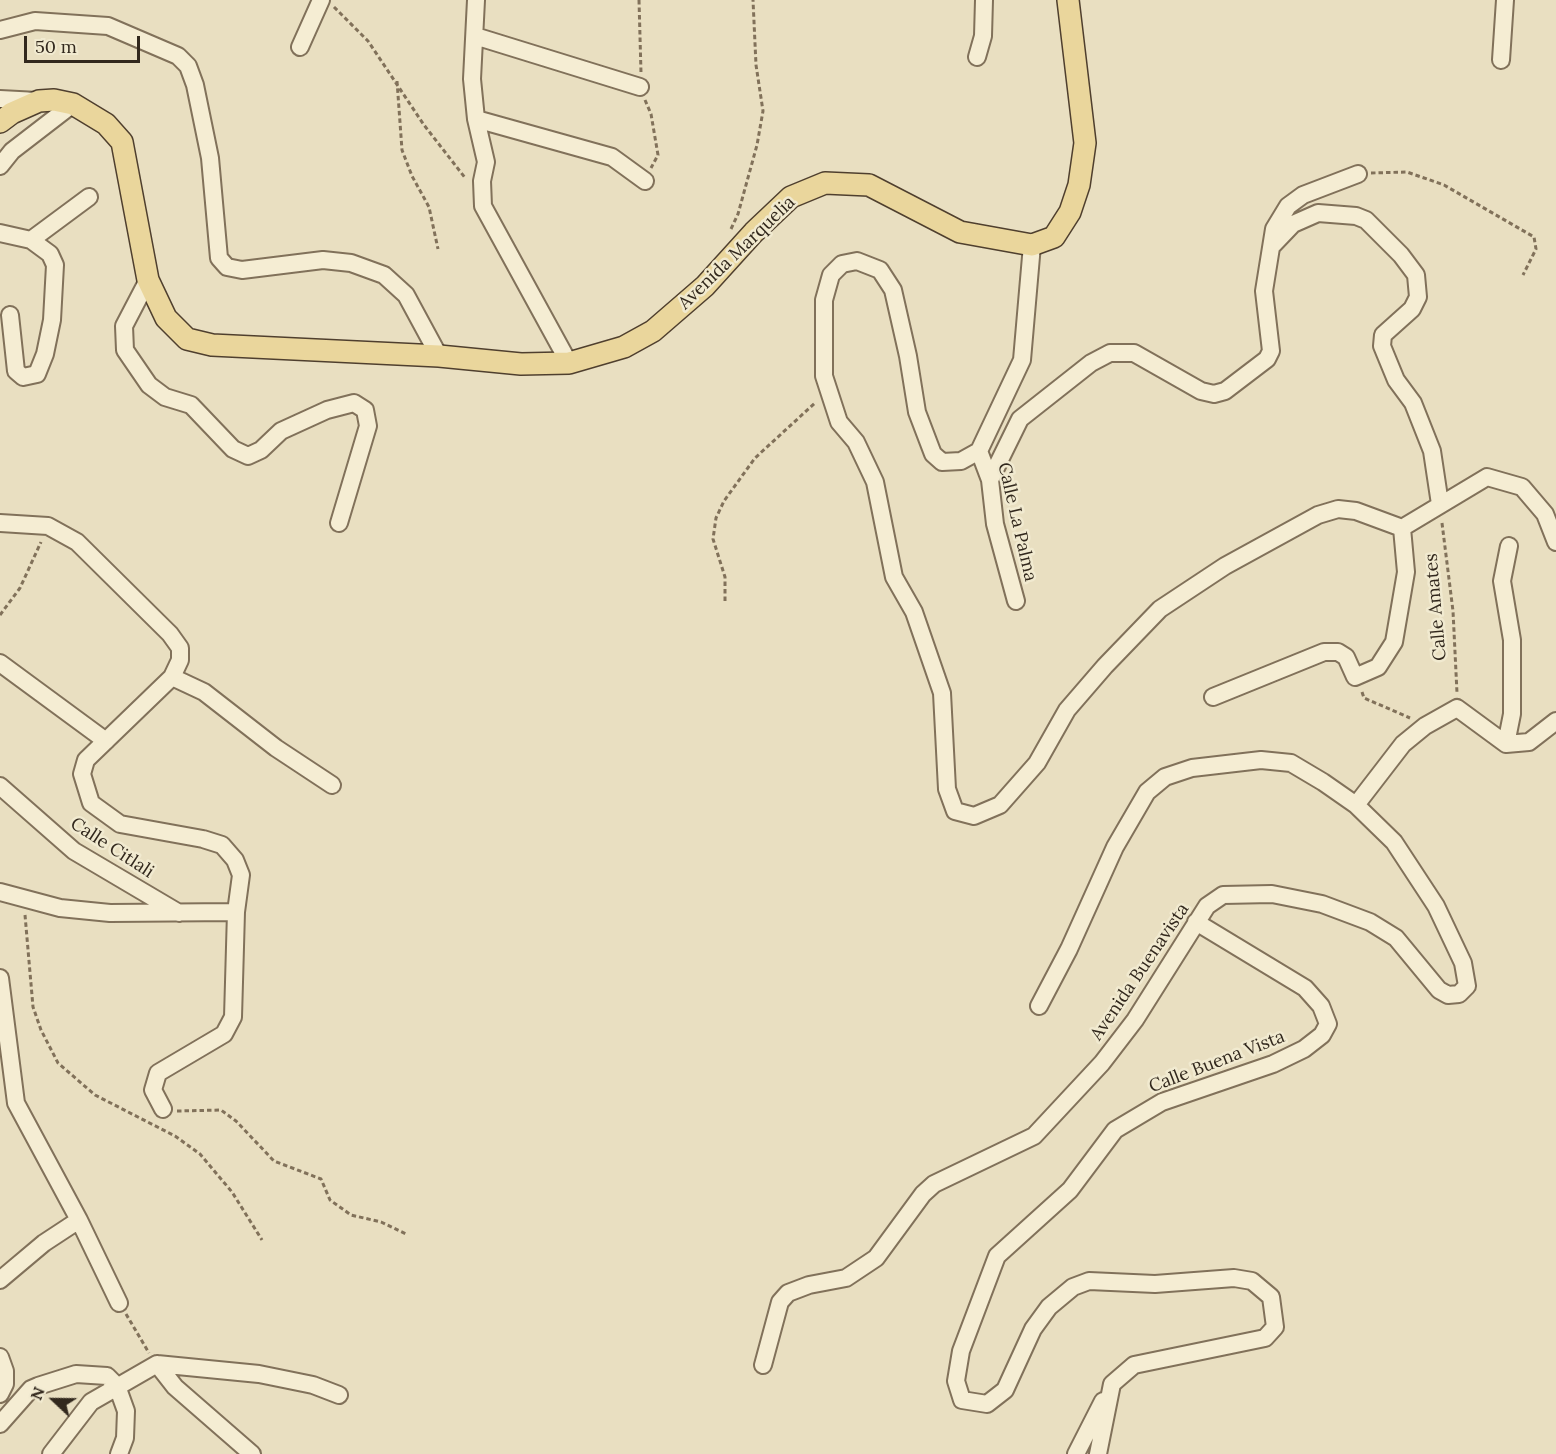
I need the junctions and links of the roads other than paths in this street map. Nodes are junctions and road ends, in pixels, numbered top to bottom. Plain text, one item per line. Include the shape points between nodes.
1 (476, 0) edge
2 (984, 0) edge
3 (1068, 0) edge
4 (1505, 0) edge
5 (328, 4) edge
6 (0, 30) edge
7 (475, 36) junction
8 (300, 46) dead end
9 (977, 57) dead end
10 (1501, 60) dead end
11 (640, 87) road end
12 (0, 99) edge
13 (55, 102) junction
14 (476, 119) junction
15 (0, 122) edge
16 (0, 166) edge
17 (1358, 174) road end
18 (645, 181) road end
19 (89, 198) dead end
20 (0, 233) edge
21 (31, 240) junction
22 (1032, 245) junction
23 (1270, 248) junction
24 (148, 280) junction
25 (10, 315) dead end
26 (439, 356) junction
27 (569, 363) junction
28 (979, 451) junction
29 (990, 480) junction
30 (1440, 504) junction
31 (0, 523) edge
32 (339, 523) dead end
33 (1402, 528) junction
34 (1556, 542) edge
35 (1509, 546) dead end
36 (1016, 601) dead end
37 (0, 663) edge
38 (172, 677) junction
39 (1213, 697) dead end
40 (1556, 721) edge
41 (106, 741) junction
42 (1506, 744) junction
43 (0, 786) edge
44 (332, 786) dead end
45 (1356, 805) junction
46 (0, 892) edge
47 (236, 912) junction
48 (180, 914) junction
49 (1196, 922) junction
50 (0, 978) edge
51 (1038, 1006) dead end
52 (163, 1109) road end
53 (79, 1220) junction
54 (0, 1280) edge
55 (119, 1303) road end
56 (0, 1357) edge
57 (157, 1364) junction
58 (763, 1365) dead end
59 (1112, 1384) junction
60 (117, 1386) junction
61 (0, 1394) edge
62 (339, 1395) dead end
63 (0, 1424) edge
64 (51, 1454) edge
65 (119, 1454) edge
66 (252, 1454) edge
67 (1077, 1454) edge
68 (1098, 1454) edge

1 - 7 street
2 - 9 street via 983,36
3 - 22 main road via 1084,143 1079,185 1070,212 1054,237
4 - 10 street
5 - 8 street
6 - 26 street via 35,21 108,26 178,56 188,66 195,85 210,158 219,258 227,267 242,270 323,260 351,263 384,275 406,295
7 - 11 street
7 - 14 street via 472,79
12 - 13 street
13 - 15 main road
13 - 16 street
13 - 24 main road, Avenida Marquelia via 106,124 122,142
14 - 18 street via 612,157
14 - 27 street via 486,162 483,206
17 - 23 street via 1303,195 1288,206 1274,229
19 - 21 street
20 - 21 street
21 - 25 street via 50,254 55,266 52,320 37,374 23,377 16,371
22 - 27 main road, Avenida Marquelia via 960,232 869,185 825,183 791,197 705,286 653,331 624,347
22 - 28 street via 1022,360
23 - 29 street via 1264,291 1271,351 1267,359 1225,391 1214,394 1201,391 1134,353 1110,353 1091,363 1020,419
23 - 30 street via 1293,224 1318,213 1356,216 1366,220 1416,274 1418,297 1413,309 1383,335 1382,346 1396,380 1413,403 1432,451
24 - 26 main road, Avenida Marquelia via 166,318 187,339 212,345
24 - 32 street via 124,326 125,350 149,385 165,397 191,405 233,450 248,456 261,450 281,431 327,410 354,403 365,410 368,426
26 - 27 main road, Avenida Marquelia via 520,364
28 - 29 street, Calle La Palma
28 - 33 street via 961,461 942,462 933,454 917,412 893,290 880,270 857,261 842,264 831,275 824,300 824,376 839,422 856,442 875,482 894,577 914,612 942,693 947,789 955,811 974,816 1000,805 1037,763 1067,710 1160,609 1225,566 1338,508
29 - 36 street, Calle La Palma via 995,524
30 - 33 street
30 - 34 street via 1487,477 1503,480 1522,487 1545,513
31 - 38 street via 48,526 77,542 180,648 180,660
33 - 39 street via 1406,572 1394,642 1378,668 1355,677 1346,657 1324,651
35 - 42 street via 1502,581 1512,640 1512,714
37 - 41 street
38 - 41 street
38 - 44 street via 204,692
40 - 42 street via 1529,742
41 - 47 street via 86,760 82,774 91,803 120,825 222,845 241,875
42 - 45 street via 1457,708 1403,744
43 - 48 street, Calle Citlali via 74,851
45 - 49 street, Avenida Buenavista via 1394,842 1436,906 1463,963 1467,986 1459,994 1439,990 1396,938 1370,922 1322,904 1272,894 1223,895 1207,906
45 - 51 street via 1291,763 1261,760 1192,768 1166,777 1147,792 1115,847 1069,949
46 - 48 street via 60,908
47 - 48 street
47 - 52 street via 233,1017 224,1034 158,1073 153,1090
49 - 58 street, Avenida Buenavista via 1135,1020 1102,1063 1034,1136 934,1184 876,1258 846,1278 788,1293 780,1302
49 - 59 street, Calle Buena Vista via 1305,988 1321,1006 1328,1024 1322,1035 1304,1049 1273,1064 1162,1102 1115,1130 1070,1190 997,1256 961,1351 956,1381 962,1400 987,1404 1005,1390 1033,1329 1049,1307 1073,1287 1089,1281 1155,1284 1234,1278 1252,1281 1271,1297 1275,1327 1265,1338 1134,1365
50 - 53 street via 16,1103
53 - 54 street
53 - 55 street
56 - 61 street via 5,1384
57 - 60 street
57 - 62 street via 259,1374 313,1385
57 - 66 street via 175,1387
59 - 67 street
59 - 68 street
60 - 63 street via 107,1376 76,1374 38,1386
60 - 64 street via 91,1402
60 - 65 street via 126,1411 125,1438

